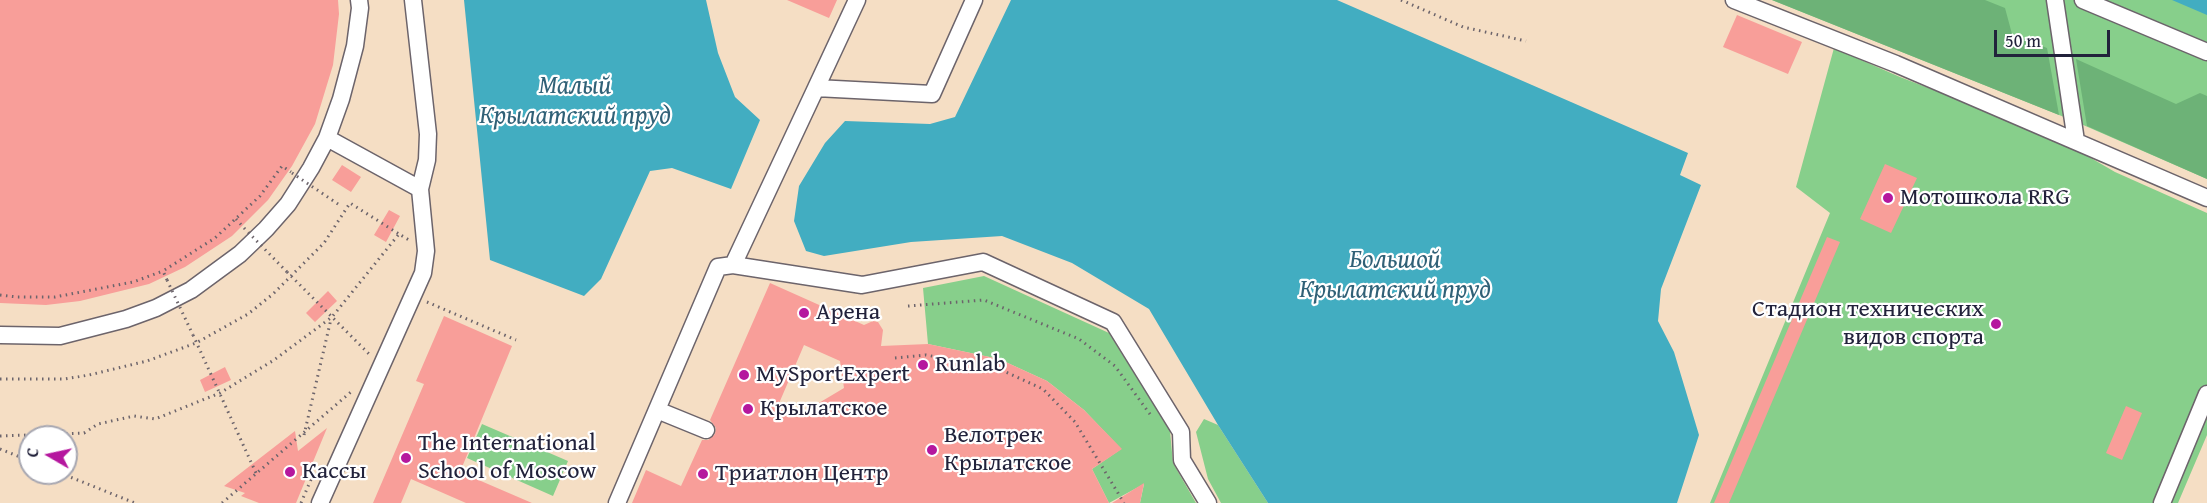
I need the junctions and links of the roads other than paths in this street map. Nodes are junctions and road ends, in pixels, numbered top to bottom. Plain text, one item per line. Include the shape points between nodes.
1 (359, 0) edge
2 (413, 0) edge
3 (857, 0) edge
4 (974, 0) edge
5 (1734, 0) edge
6 (2055, 0) edge
7 (2083, 0) edge
8 (2207, 52) edge
9 (816, 88) junction
10 (327, 138) junction
11 (2076, 141) junction
12 (420, 189) junction
13 (2207, 198) edge
14 (733, 265) junction
15 (0, 335) edge
16 (2207, 394) edge
17 (657, 410) junction
18 (706, 430) dead end
19 (320, 503) edge
20 (617, 503) edge
21 (1208, 503) edge
22 (2162, 503) edge

1 - 10 lane via 355,46
2 - 12 lane via 428,134 428,160
3 - 9 lane
4 - 9 lane via 932,94
5 - 11 lane
6 - 11 lane
7 - 8 lane
9 - 14 lane
10 - 12 lane
10 - 15 lane via 288,204 266,229 191,290 156,308 100,327 60,336
11 - 13 lane
12 - 19 lane via 426,251 423,273
14 - 17 lane via 718,267
14 - 21 lane via 862,285 983,262 1113,322 1181,432 1182,460
16 - 22 lane
17 - 18 lane
17 - 20 lane

